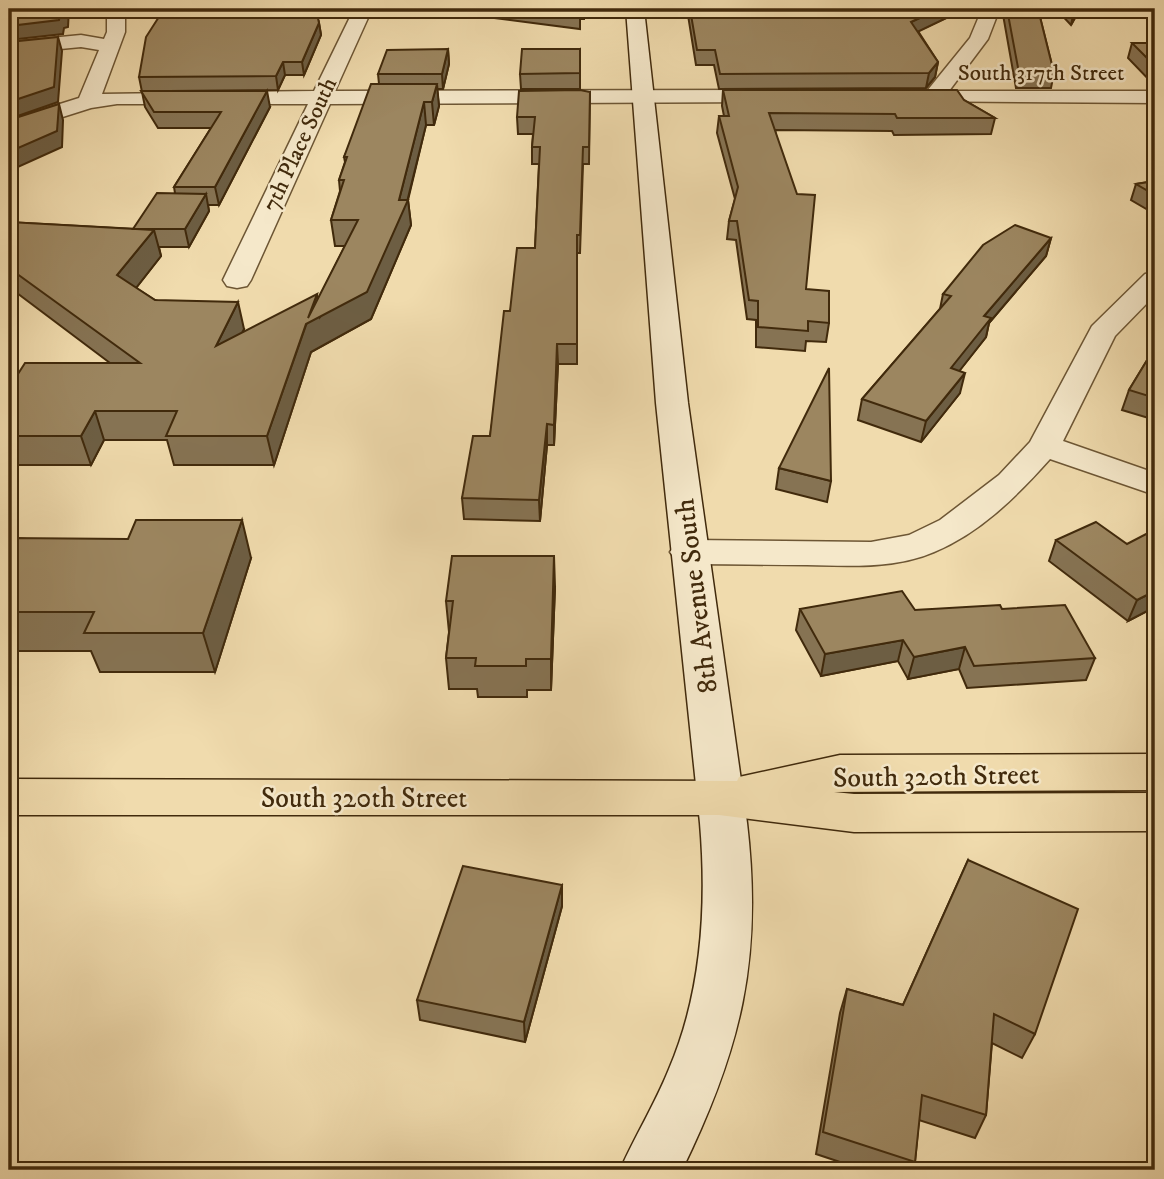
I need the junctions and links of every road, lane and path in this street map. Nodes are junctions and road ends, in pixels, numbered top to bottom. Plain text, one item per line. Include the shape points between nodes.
1 (116, 9) edge
2 (363, 9) edge
3 (635, 9) edge
4 (985, 9) edge
5 (111, 46) junction
6 (9, 48) edge
7 (641, 96) junction
8 (794, 96) edge
9 (321, 97) junction
10 (891, 97) edge
11 (933, 97) junction
12 (1155, 97) edge
13 (88, 102) junction
14 (9, 127) edge
15 (237, 280) dead end
16 (1155, 280) edge
17 (1044, 446) junction
18 (1155, 485) edge
19 (689, 552) junction
20 (1155, 772) edge
21 (9, 797) edge
22 (719, 797) junction
23 (1155, 812) edge
24 (650, 1170) edge

1 - 5 street
2 - 9 street, 7th Place South
3 - 7 street, 8th Avenue South
4 - 11 street via 989,13 979,39
5 - 6 street via 81,41
5 - 13 street
7 - 8 street
7 - 9 street
7 - 19 street, 8th Avenue South
9 - 13 street
9 - 15 street, 7th Place South
10 - 11 street, South 317th Street
11 - 12 street, South 317th Street
13 - 14 street
16 - 17 street via 1102,331
17 - 18 street
17 - 19 street via 1011,482 962,521 919,545 871,554
19 - 22 street, 8th Avenue South
20 - 22 main road, South 320th Street via 840,773
21 - 22 main road, South 320th Street
22 - 23 main road, South 320th Street via 854,813
22 - 24 street, 8th Avenue South via 725,830 727,906 713,1022 690,1085

